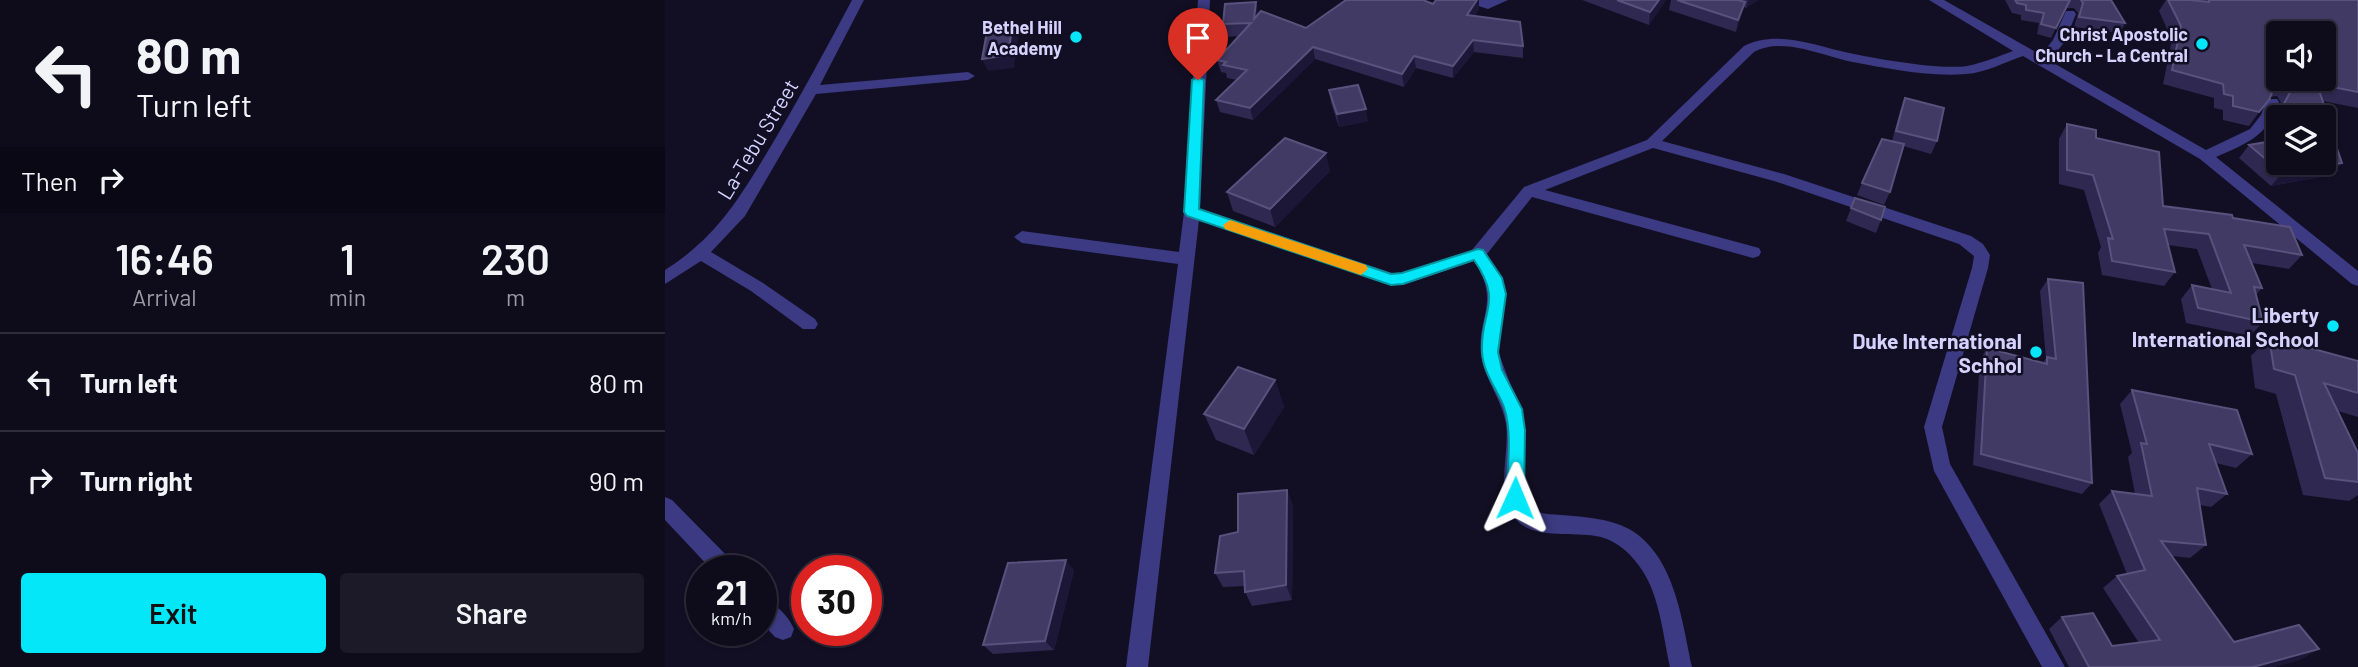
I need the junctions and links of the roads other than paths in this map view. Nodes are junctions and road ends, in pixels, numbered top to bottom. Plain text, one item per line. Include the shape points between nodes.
1 (858, 0) edge
2 (867, 0) edge
3 (1204, 0) edge
4 (1466, 0) edge
5 (1502, 0) edge
6 (1935, 0) edge
7 (2070, 14) edge
8 (2024, 52) junction
9 (2043, 61) junction
10 (968, 76) dead end
11 (811, 90) junction
12 (2272, 102) edge
13 (1652, 143) junction
14 (2205, 156) junction
15 (1529, 191) junction
16 (1192, 212) junction
17 (1022, 237) dead end
18 (1753, 252) dead end
19 (700, 253) junction
20 (1478, 254) junction
21 (1186, 259) junction
22 (665, 278) edge
23 (2358, 281) edge
24 (809, 324) dead end
25 (665, 506) edge
26 (712, 555) edge
27 (777, 623) edge
28 (783, 629) dead end
29 (1137, 667) edge
30 (1681, 667) edge
31 (2054, 667) edge

1 - 2 street
1 - 11 street, La-Tebu Street
3 - 16 street
4 - 5 street via 1488,5
6 - 8 street
7 - 9 street via 2059,41
8 - 9 street
8 - 13 street via 1967,70 1854,58 1782,42 1760,43
9 - 14 street
10 - 11 street
11 - 19 street, La-Tebu Street via 739,212
12 - 14 street via 2260,131
13 - 15 street
13 - 31 street via 1779,177 1977,248 1982,256 1980,268 1933,427 1941,465
14 - 23 street
15 - 18 street
15 - 20 street
16 - 20 street via 1391,279
16 - 21 street
17 - 21 street
19 - 22 street, La-Tebu Street
19 - 24 street
20 - 30 street via 1495,278 1498,294 1490,352 1513,409 1515,498 1523,514 1540,521 1603,528 1632,543 1650,561 1662,584
21 - 29 street
25 - 26 street
27 - 28 street

